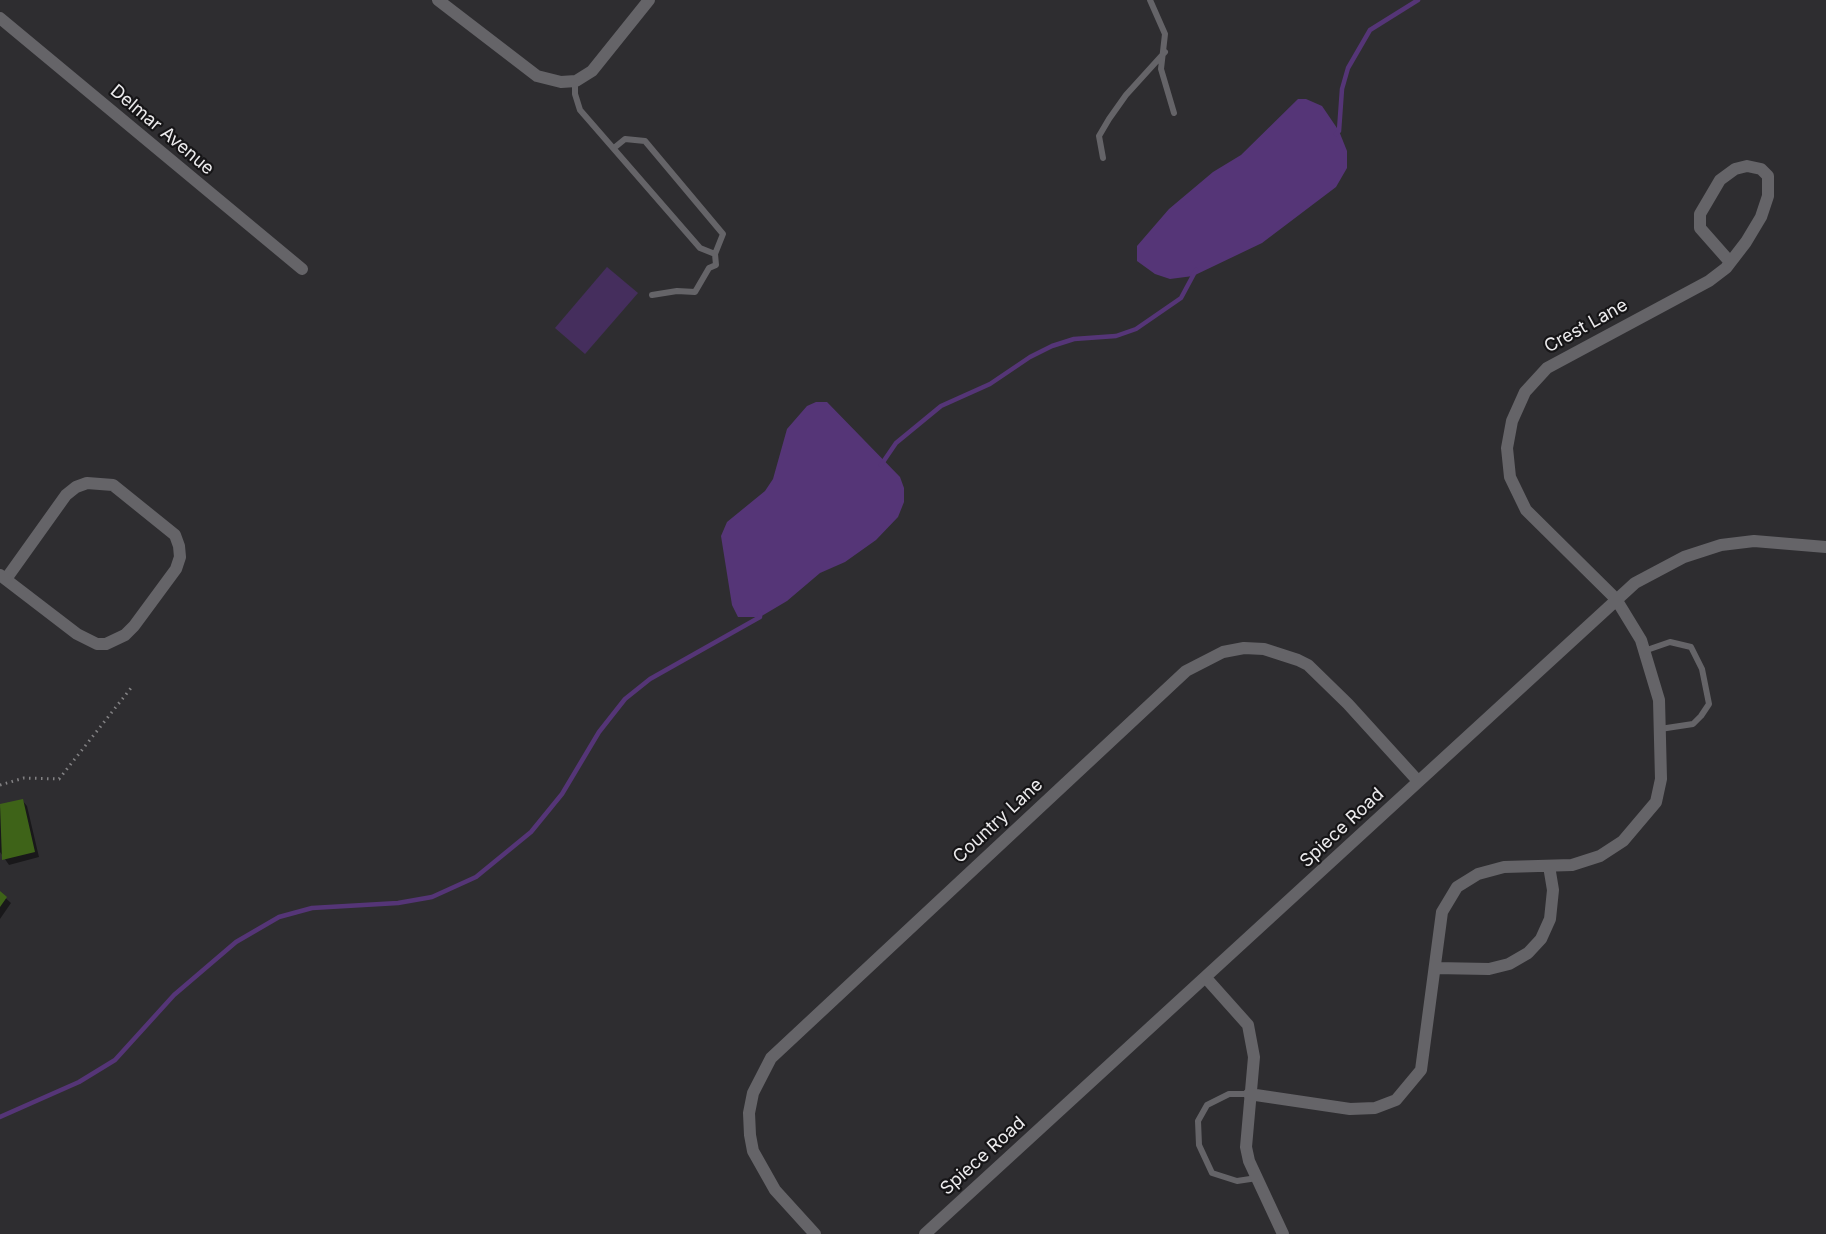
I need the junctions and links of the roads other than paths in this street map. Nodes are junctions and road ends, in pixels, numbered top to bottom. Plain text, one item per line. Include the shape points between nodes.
1 (438, 0) edge
2 (649, 0) edge
3 (1150, 0) edge
4 (0, 18) edge
5 (1165, 52) junction
6 (576, 81) junction
7 (1174, 113) dead end
8 (614, 148) junction
9 (1102, 158) dead end
10 (715, 254) junction
11 (1730, 262) junction
12 (302, 269) dead end
13 (652, 295) dead end
14 (1826, 547) edge
15 (3, 577) edge
16 (1616, 600) junction
17 (1644, 651) junction
18 (1660, 729) junction
19 (1418, 781) junction
20 (1550, 866) junction
21 (1435, 968) junction
22 (1206, 978) junction
23 (1249, 1094) junction
24 (1257, 1178) junction
25 (815, 1234) edge
26 (925, 1234) edge
27 (1283, 1234) edge

1 - 6 street via 537,76
2 - 6 street via 592,71
3 - 5 lane via 1165,34
4 - 12 street, Delmar Avenue
5 - 7 lane via 1161,69
5 - 9 lane via 1109,119 1099,136
6 - 8 lane via 580,110
8 - 10 lane via 700,248
8 - 10 lane via 626,139 645,141 723,234
10 - 13 lane via 716,265 709,268 695,292
11 - 11 street, Crest Lane via 1761,217 1768,196 1768,176 1761,169 1735,169 1720,180 1701,214 1701,228
11 - 16 street, Crest Lane via 1709,281 1547,368 1525,392 1512,421 1507,448 1510,477 1526,510
14 - 16 street, Spiece Road via 1754,541 1721,545 1684,557 1635,583
15 - 15 street via 77,634 106,644 134,626 176,569 179,546 175,535 112,485 87,483 66,495
16 - 17 street, Crest Lane
16 - 19 street, Spiece Road
17 - 18 street, Crest Lane via 1659,700
17 - 18 lane via 1670,642 1690,647 1702,669 1709,704 1701,716 1693,724
18 - 20 street, Crest Lane via 1661,779 1656,802 1646,817 1623,841 1600,856 1572,865
19 - 22 street, Spiece Road
19 - 25 street, Country Lane via 1348,704 1298,660 1264,649 1244,648 1222,652 1186,671 771,1058 751,1103 753,1151 775,1190
20 - 21 street, Crest Lane via 1504,867 1478,874 1457,887 1442,912
20 - 21 street via 1550,919 1541,939 1528,953 1489,969
21 - 23 street, Crest Lane via 1421,1070 1396,1100 1375,1108 1350,1109
22 - 23 street via 1248,1025 1254,1057
22 - 26 street, Spiece Road
23 - 24 street via 1246,1147
23 - 24 lane via 1229,1094 1207,1105 1198,1121 1199,1145 1212,1173 1237,1181
24 - 27 street

